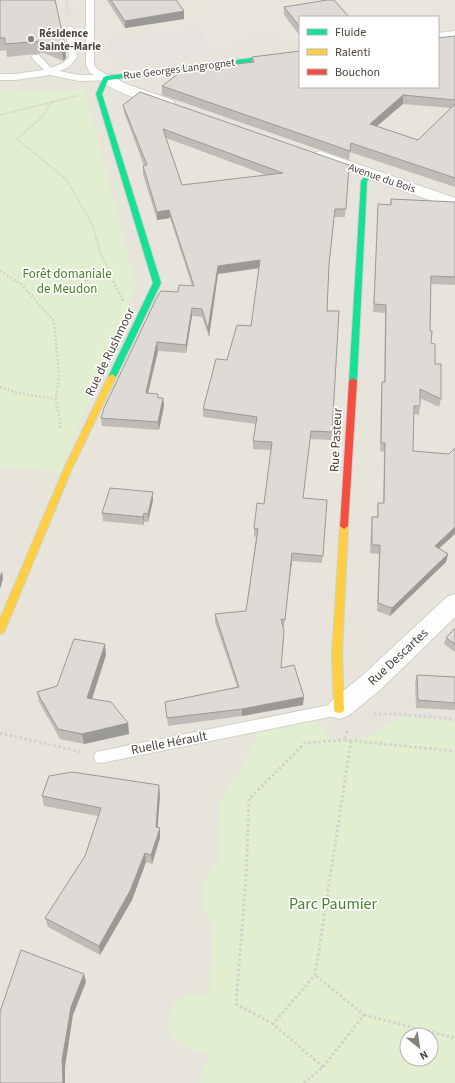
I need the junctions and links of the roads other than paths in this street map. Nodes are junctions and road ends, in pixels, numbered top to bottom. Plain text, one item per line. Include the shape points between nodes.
1 (90, 0) edge
2 (70, 29) dead end
3 (455, 35) edge
4 (439, 37) edge
5 (299, 54) edge
6 (36, 57) edge
7 (50, 72) junction
8 (0, 77) edge
9 (106, 78) junction
10 (184, 109) edge
11 (303, 150) edge
12 (370, 174) junction
13 (455, 204) edge
14 (455, 603) edge
15 (0, 630) edge
16 (340, 709) junction
17 (101, 757) road end

1 - 9 lane via 90,65 93,71
2 - 7 lane via 73,57 66,65
3 - 4 street
5 - 9 street, Rue Georges Langrognet
6 - 7 lane
7 - 8 lane
7 - 9 lane via 79,78
9 - 10 street via 124,88
9 - 15 street, Rue de Rushmoor via 99,94 157,283 67,471
11 - 12 street, Avenue du Bois
12 - 13 street, Avenue du Bois
12 - 16 street, Rue Pasteur via 364,181 337,654
14 - 16 street, Rue Descartes
16 - 17 lane, Ruelle Hérault

